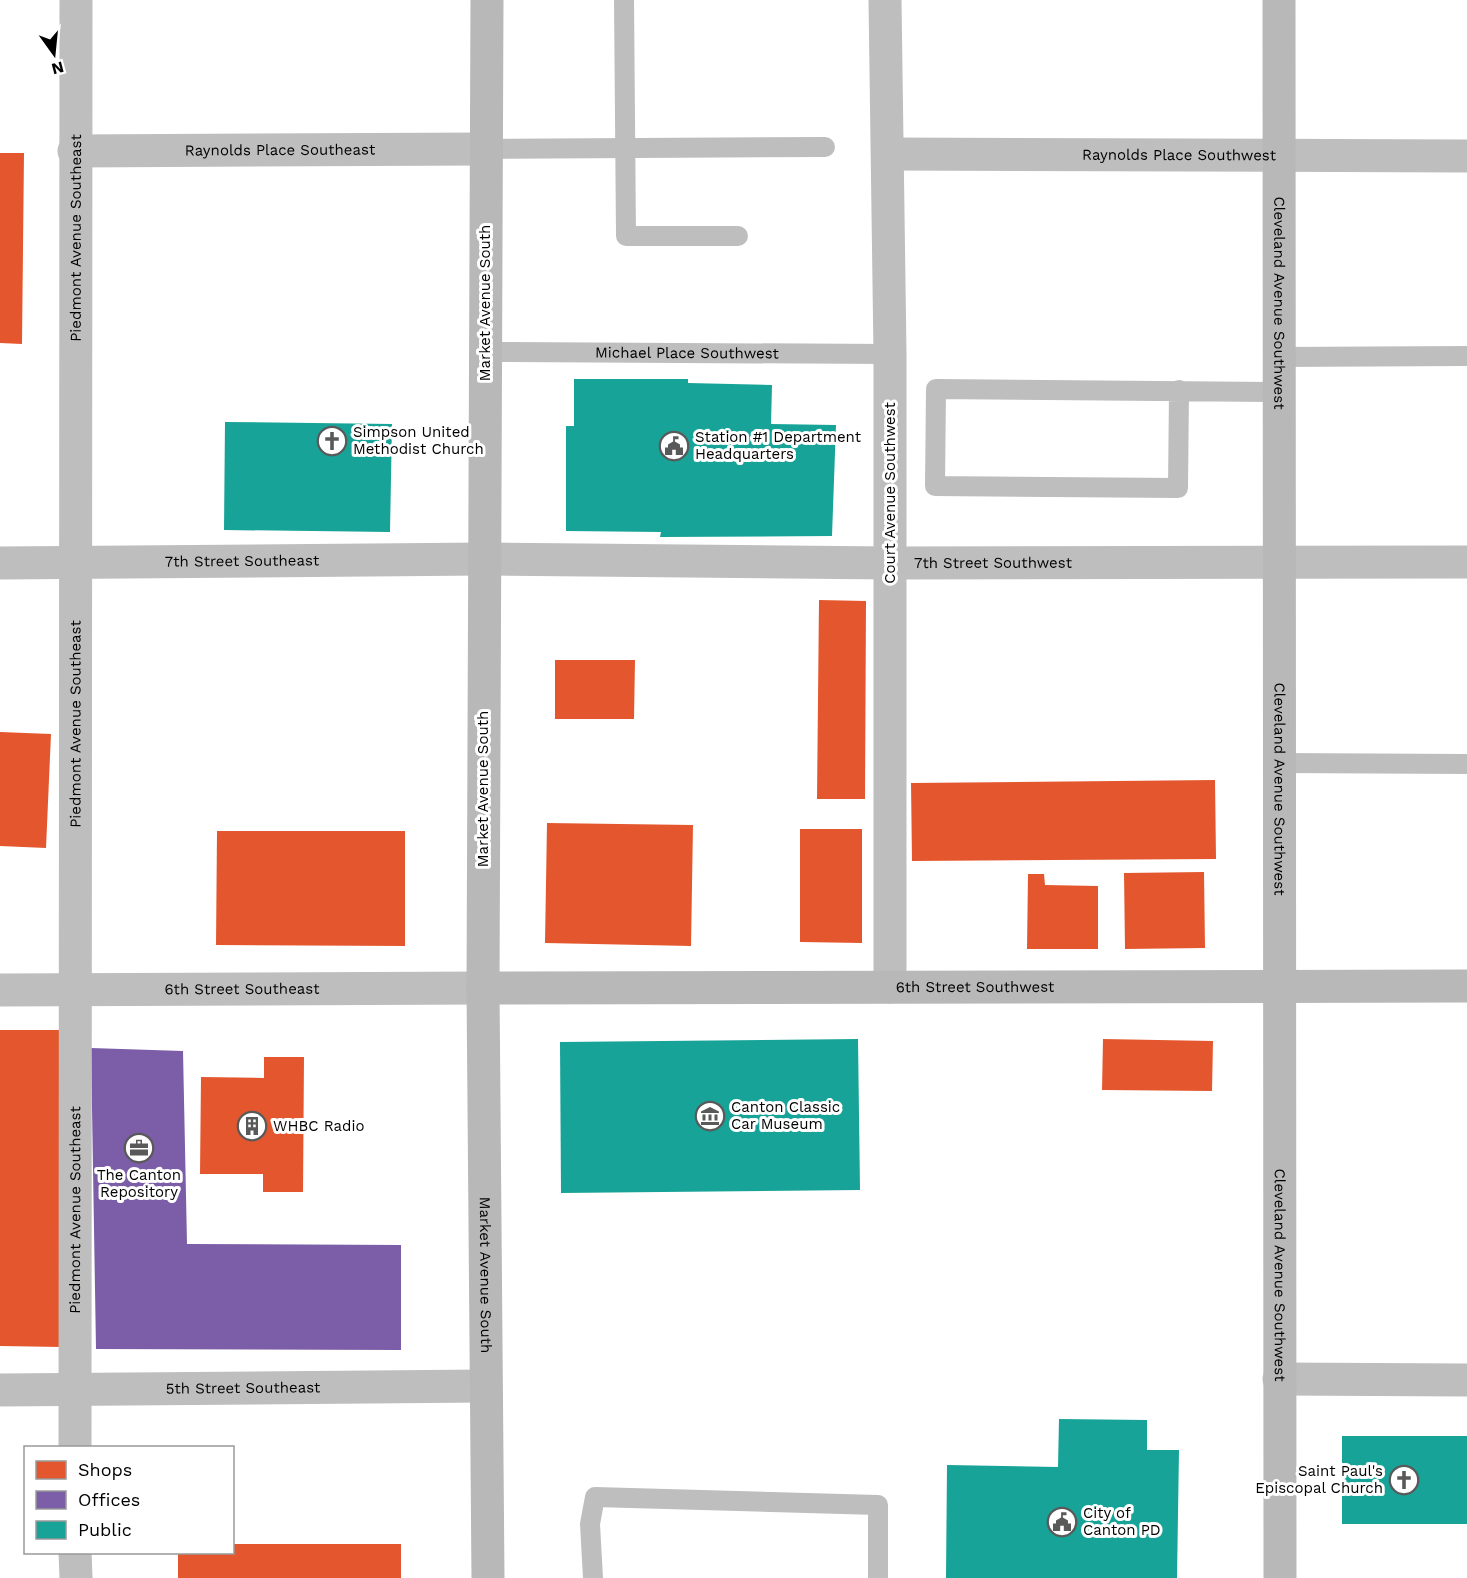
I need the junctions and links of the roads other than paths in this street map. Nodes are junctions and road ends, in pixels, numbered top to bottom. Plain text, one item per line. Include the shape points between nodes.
1 (76, 0) edge
2 (487, 0) edge
3 (624, 0) edge
4 (885, 0) edge
5 (1279, 0) edge
6 (825, 147) dead end
7 (484, 148) junction
8 (624, 148) junction
9 (74, 151) junction
10 (888, 154) junction
11 (1279, 155) junction
12 (1467, 156) edge
13 (738, 236) dead end
14 (485, 352) junction
15 (890, 354) junction
16 (1467, 356) edge
17 (1278, 357) junction
18 (1179, 390) junction
19 (1278, 392) junction
20 (484, 559) junction
21 (1278, 561) junction
22 (75, 562) junction
23 (890, 562) junction
24 (1467, 562) edge
25 (0, 563) edge
26 (1279, 763) junction
27 (1467, 764) edge
28 (1279, 986) junction
29 (1467, 986) edge
30 (890, 987) junction
31 (483, 988) junction
32 (76, 989) junction
33 (0, 990) edge
34 (1280, 1379) junction
35 (1467, 1380) edge
36 (484, 1386) junction
37 (75, 1389) junction
38 (0, 1390) edge
39 (75, 1446) edge
40 (75, 1554) edge
41 (76, 1578) edge
42 (488, 1578) edge
43 (593, 1578) edge
44 (878, 1578) edge
45 (1280, 1578) edge

1 - 9 street, Piedmont Avenue Southeast
2 - 7 street, Market Avenue South
3 - 8 lane
4 - 10 street, Court Avenue Southwest
5 - 11 street, Cleveland Avenue Southwest
6 - 8 lane
7 - 8 lane
7 - 9 street, Raynolds Place Southeast
7 - 14 street, Market Avenue South
8 - 13 lane via 626,236
9 - 22 street, Piedmont Avenue Southeast
10 - 11 street, Raynolds Place Southwest
10 - 15 street, Court Avenue Southwest
11 - 12 street, Raynolds Place Southwest
11 - 17 street, Cleveland Avenue Southwest
14 - 15 lane, Michael Place Southwest
14 - 20 street, Market Avenue South
15 - 23 street, Court Avenue Southwest
16 - 17 lane
17 - 19 street, Cleveland Avenue Southwest
18 - 18 lane via 936,389 935,486 1178,488
18 - 19 lane
19 - 21 street, Cleveland Avenue Southwest
20 - 22 street, 7th Street Southeast
20 - 23 street, 7th Street Southwest
20 - 31 street, Market Avenue South
21 - 23 street, 7th Street Southwest
21 - 24 street, 7th Street Southwest
21 - 26 street, Cleveland Avenue Southwest
22 - 25 street, 7th Street Southeast
22 - 32 street, Piedmont Avenue Southeast
23 - 30 street, Court Avenue Southwest
26 - 27 lane
26 - 28 street, Cleveland Avenue Southwest
28 - 29 street, 6th Street Southwest
28 - 30 street, 6th Street Southwest
28 - 34 street, Cleveland Avenue Southwest
30 - 31 street, 6th Street Southwest
31 - 32 street, 6th Street Southeast
31 - 36 street, Market Avenue South
32 - 33 street, 6th Street Southeast
32 - 37 street, Piedmont Avenue Southeast
34 - 35 street
34 - 45 street, Cleveland Avenue Southwest
36 - 37 street, 5th Street Southeast
36 - 42 street, Market Avenue South
37 - 38 street, 5th Street Southeast
37 - 39 street, Piedmont Avenue Southeast
40 - 41 street
43 - 44 lane via 590,1524 595,1497 878,1505

